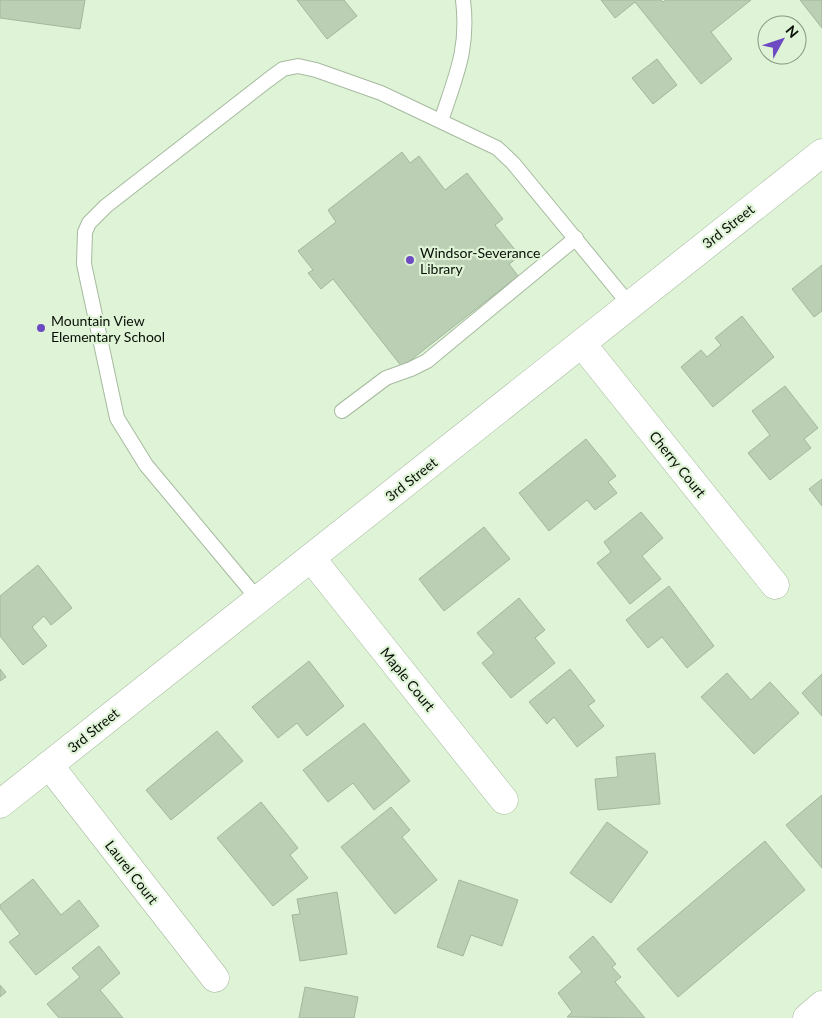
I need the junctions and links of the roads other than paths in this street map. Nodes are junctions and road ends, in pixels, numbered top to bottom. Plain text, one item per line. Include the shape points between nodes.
1 (462, 0) edge
2 (441, 120) junction
3 (822, 153) edge
4 (576, 238) junction
5 (629, 304) junction
6 (582, 344) junction
7 (342, 411) dead end
8 (311, 558) junction
9 (774, 584) dead end
10 (258, 598) junction
11 (49, 765) junction
12 (504, 800) dead end
13 (0, 804) edge
14 (215, 978) dead end
15 (822, 1005) edge
16 (807, 1018) edge

1 - 2 lane via 466,22 464,51
2 - 4 lane via 497,148
2 - 10 lane via 381,93 316,70 298,66 283,69 88,223 84,264 117,418 146,465
3 - 5 street, 3rd Street
4 - 5 lane
4 - 7 lane via 427,361 386,378
5 - 6 street, 3rd Street
6 - 8 street, 3rd Street
6 - 9 street, Cherry Court
8 - 10 street, 3rd Street
8 - 12 street, Maple Court
10 - 11 street, 3rd Street
11 - 13 street, 3rd Street
11 - 14 street, Laurel Court
15 - 16 street

